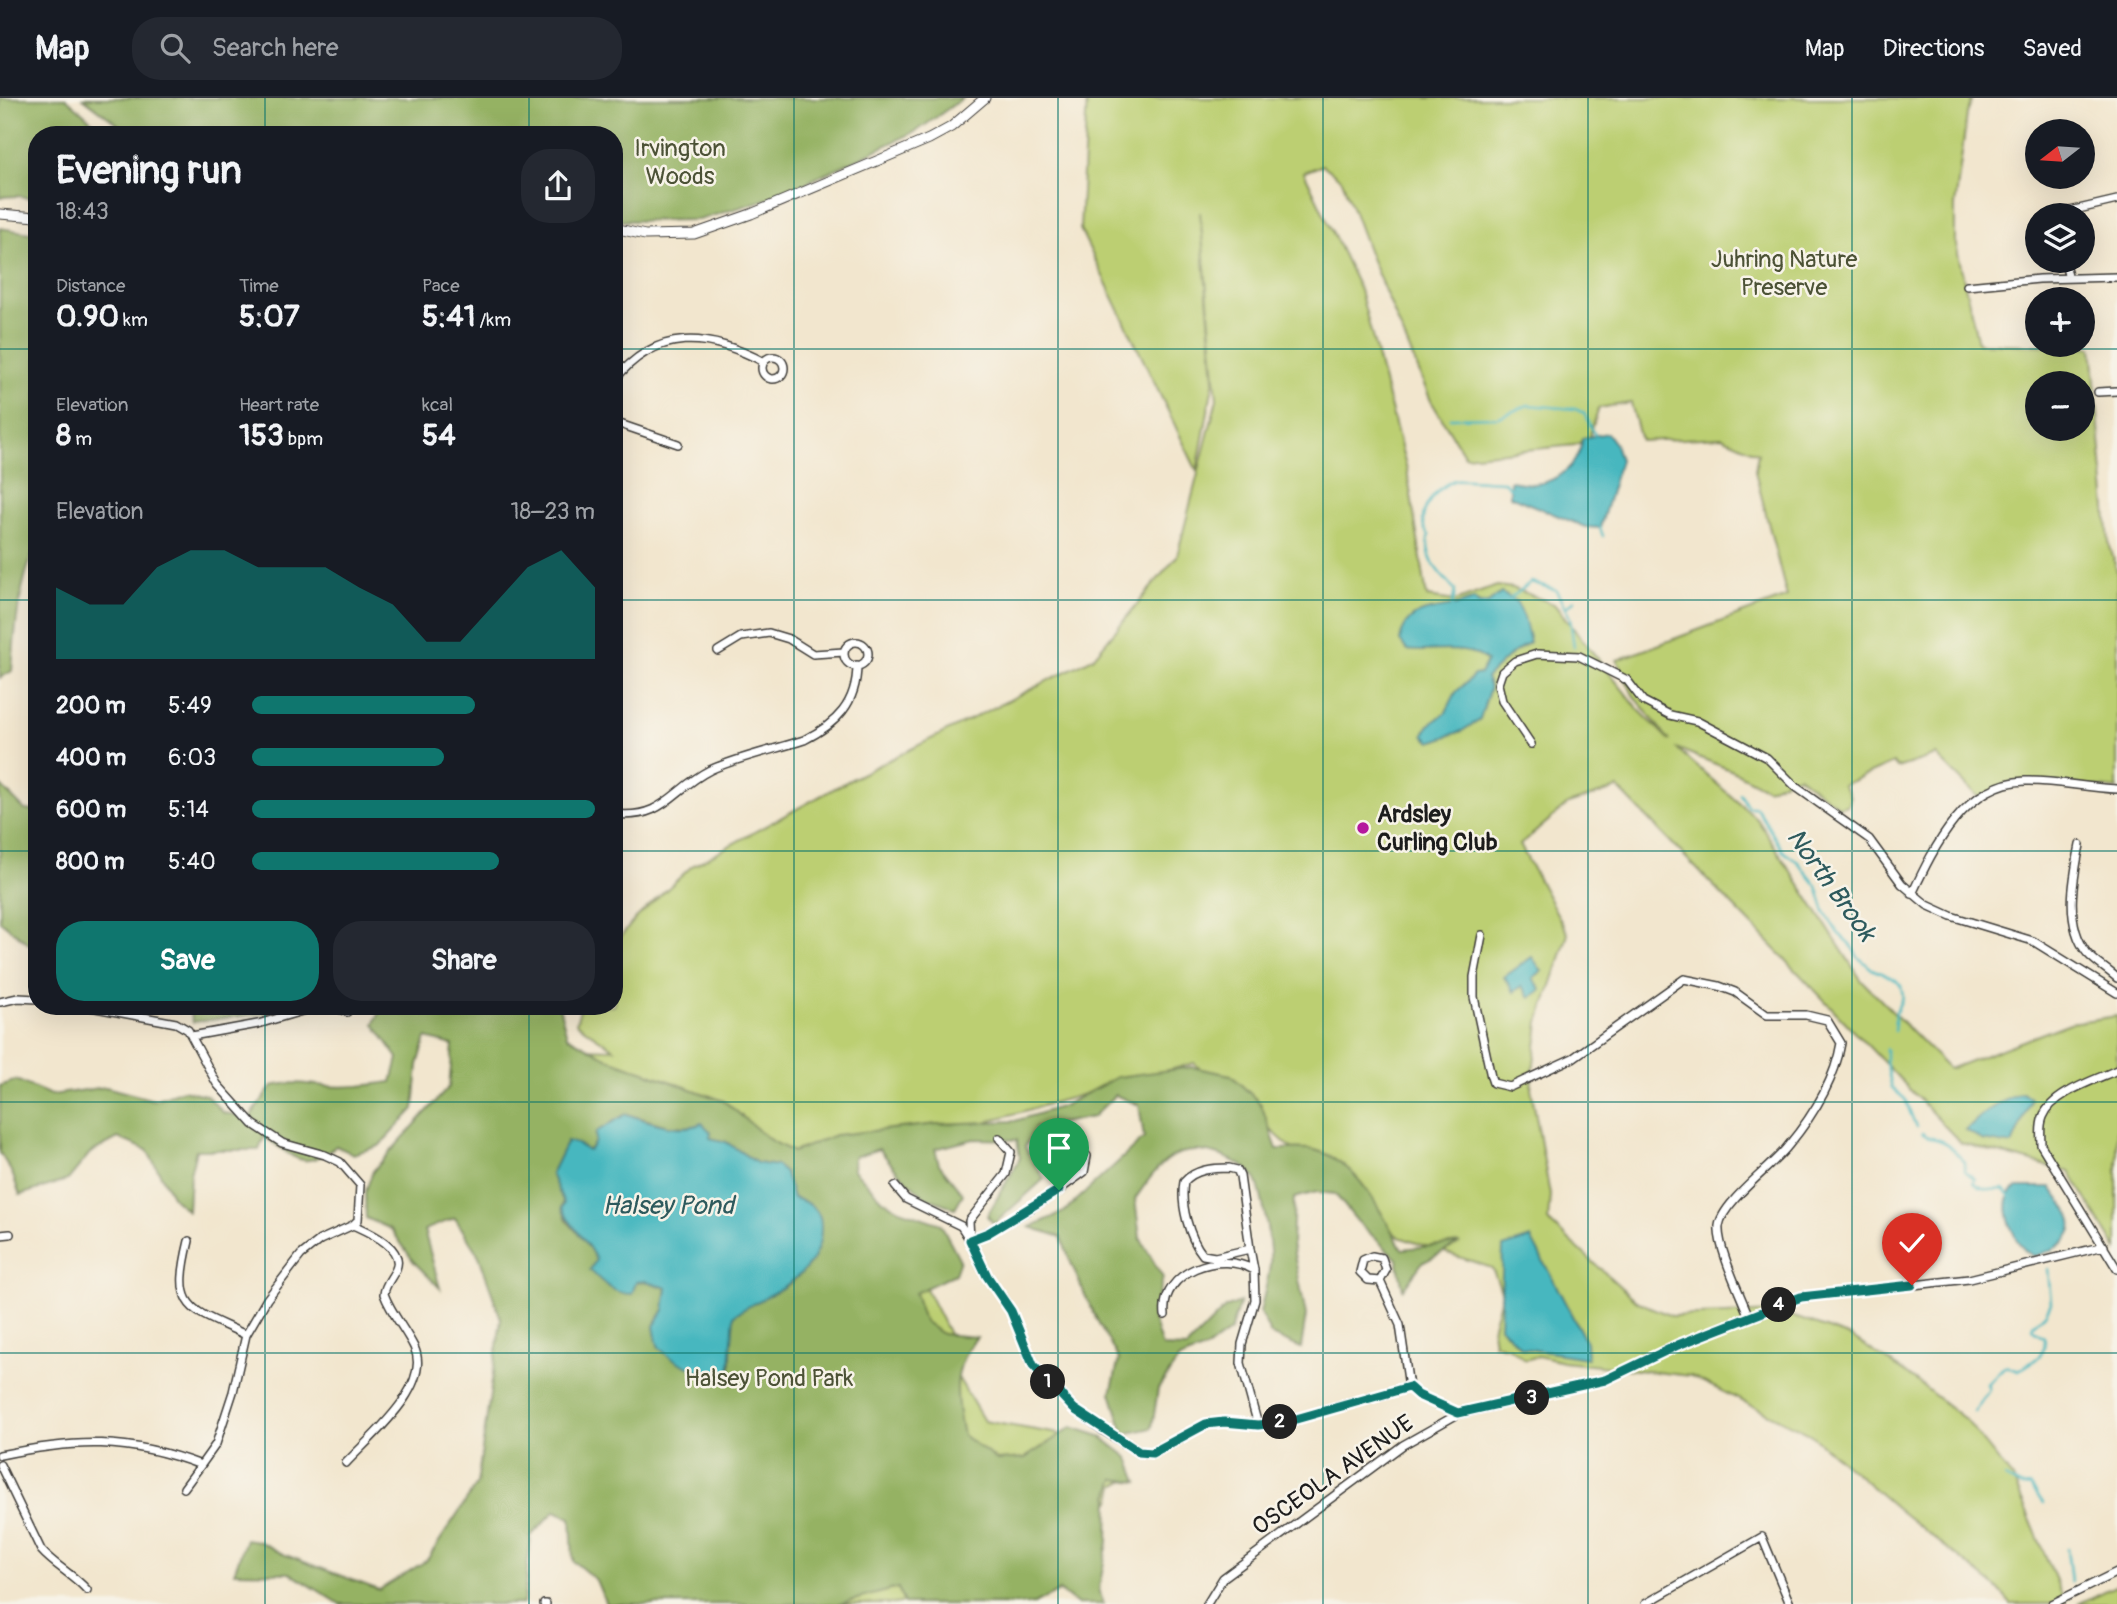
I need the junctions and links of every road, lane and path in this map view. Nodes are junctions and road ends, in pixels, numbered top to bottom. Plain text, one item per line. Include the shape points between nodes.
1 (985, 98) edge
2 (2117, 200) edge
3 (2095, 205) edge
4 (0, 214) edge
5 (28, 216) edge
6 (623, 231) edge
7 (2068, 273) edge
8 (2117, 277) edge
9 (2069, 278) junction
10 (1967, 286) dead end
11 (764, 362) dead end
12 (624, 369) edge
13 (2117, 391) edge
14 (2098, 392) dead end
15 (623, 425) edge
16 (678, 444) dead end
17 (718, 651) dead end
18 (844, 652) junction
19 (857, 665) junction
20 (1531, 744) dead end
21 (2117, 789) edge
22 (623, 814) edge
23 (2080, 845) dead end
24 (1912, 894) junction
25 (1482, 935) dead end
26 (2117, 978) edge
27 (2117, 993) edge
28 (28, 999) edge
29 (0, 1002) edge
30 (138, 1015) edge
31 (288, 1015) edge
32 (192, 1035) junction
33 (2117, 1070) edge
34 (999, 1138) dead end
35 (1087, 1156) dead end
36 (895, 1186) dead end
37 (353, 1225) junction
38 (10, 1234) dead end
39 (0, 1235) edge
40 (970, 1240) junction
41 (189, 1241) dead end
42 (2104, 1246) junction
43 (1250, 1249) junction
44 (2117, 1269) edge
45 (1254, 1270) junction
46 (1380, 1281) dead end
47 (1165, 1315) dead end
48 (1749, 1317) junction
49 (246, 1335) junction
50 (1409, 1387) junction
51 (1458, 1413) junction
52 (1258, 1425) junction
53 (0, 1455) edge
54 (346, 1463) dead end
55 (0, 1465) edge
56 (201, 1465) junction
57 (184, 1488) dead end
58 (2117, 1572) edge
59 (87, 1590) dead end
60 (1207, 1604) edge
61 (1645, 1604) edge
62 (1790, 1604) edge
63 (2052, 1604) edge

1 - 6 street via 929,139 751,214 694,234
2 - 3 street
4 - 5 street
7 - 9 street
8 - 9 street
9 - 10 street
11 - 12 street via 725,344 692,340 645,353
13 - 14 street
15 - 16 street
17 - 18 street via 741,637 769,634 789,639 813,654
18 - 19 street via 847,661
18 - 19 street via 851,643 864,645 867,658
19 - 22 street via 850,702 816,734 712,770 658,808
20 - 24 street via 1502,701 1498,684 1502,672 1515,661 1537,654 1579,656 1627,680 1643,701 1670,715 1697,720 1767,758 1796,787 1869,839
21 - 24 street via 2025,781 1991,790 1952,823 1929,856
23 - 26 street via 2073,925 2088,953
24 - 27 street via 1951,916 2033,941
25 - 48 street via 1474,997 1491,1077 1503,1087 1573,1058 1684,979 1735,992 1767,1015 1827,1020 1841,1042 1838,1063 1822,1096 1788,1147 1727,1208 1719,1226 1725,1258
28 - 29 street
30 - 32 street via 176,1024
31 - 32 street
32 - 37 street via 217,1084 253,1125 282,1143 340,1162 360,1185 358,1220
33 - 42 street via 2064,1095 2043,1114 2040,1126 2041,1145
34 - 40 street via 1011,1152 1006,1174 969,1221
35 - 40 street via 1084,1172 1059,1190
36 - 40 street via 906,1199 961,1226
37 - 49 street via 301,1255
37 - 54 street via 377,1237 397,1258 384,1294 414,1347 418,1368 410,1393
38 - 39 street
40 - 52 street via 1011,1311 1033,1365 1074,1409 1104,1431 1139,1452 1152,1453 1206,1424
41 - 49 street via 182,1281 192,1310
42 - 44 street
42 - 48 street, OSCEOLA AVENUE via 1969,1279 1801,1297
43 - 43 street via 1237,1170 1191,1174 1183,1188 1197,1248 1203,1255 1215,1257
43 - 45 street
45 - 47 street via 1224,1262 1195,1268 1170,1291
45 - 52 street via 1255,1300 1241,1363
46 - 50 street via 1400,1325
48 - 51 street, OSCEOLA AVENUE via 1605,1380
49 - 56 street via 221,1432
50 - 51 street
50 - 52 street via 1289,1421
51 - 60 street, OSCEOLA AVENUE via 1403,1445 1223,1578
53 - 56 street via 61,1444 105,1443 148,1448
55 - 59 street via 41,1550
56 - 57 street
58 - 63 street
61 - 62 street via 1762,1537

